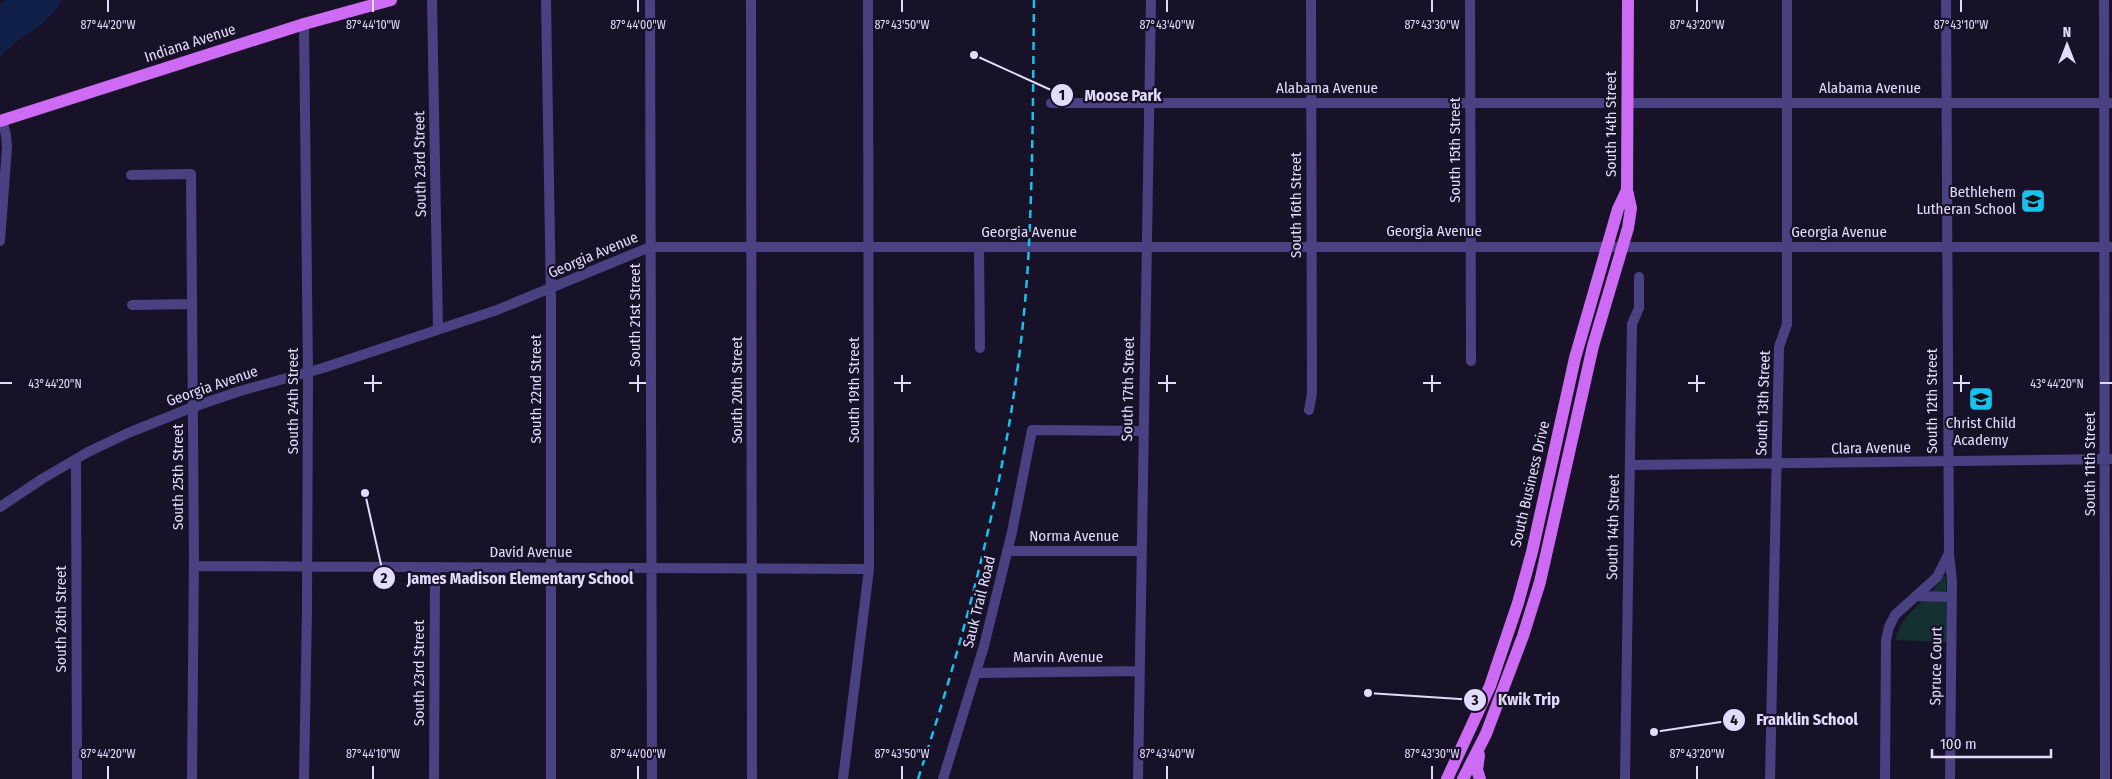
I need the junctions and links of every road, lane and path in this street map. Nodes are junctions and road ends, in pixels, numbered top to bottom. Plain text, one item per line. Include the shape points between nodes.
1 (391, 0) edge
2 (432, 0) edge
3 (546, 0) edge
4 (650, 0) edge
5 (751, 0) edge
6 (868, 0) edge
7 (1151, 0) edge
8 (1311, 0) edge
9 (1470, 0) edge
10 (1628, 0) edge
11 (1787, 0) edge
12 (1946, 0) edge
13 (2104, 0) edge
14 (304, 24) junction
15 (1628, 98) junction
16 (1051, 103) dead end
17 (1150, 103) junction
18 (1311, 103) junction
19 (1470, 103) junction
20 (1602, 103) dead end
21 (2108, 103) edge
22 (1788, 104) junction
23 (1946, 104) junction
24 (1, 121) edge
25 (130, 175) dead end
26 (1627, 190) junction
27 (0, 241) edge
28 (1147, 246) junction
29 (1470, 246) junction
30 (650, 247) junction
31 (752, 247) junction
32 (869, 247) junction
33 (979, 247) junction
34 (1312, 247) junction
35 (1607, 247) junction
36 (1622, 247) junction
37 (1788, 247) junction
38 (1947, 247) junction
39 (2108, 247) edge
40 (1639, 277) dead end
41 (551, 289) junction
42 (192, 304) junction
43 (132, 305) dead end
44 (438, 328) junction
45 (980, 348) dead end
46 (1471, 361) dead end
47 (308, 372) junction
48 (193, 407) junction
49 (1310, 410) dead end
50 (1143, 431) junction
51 (76, 459) junction
52 (2108, 459) edge
53 (1947, 461) junction
54 (1775, 464) junction
55 (1631, 465) junction
56 (0, 507) edge
57 (1007, 551) junction
58 (1141, 551) junction
59 (1948, 553) junction
60 (194, 566) junction
61 (308, 566) junction
62 (435, 567) junction
63 (551, 567) junction
64 (651, 568) junction
65 (752, 568) junction
66 (869, 569) junction
67 (1918, 596) junction
68 (1952, 597) junction
69 (1139, 671) junction
70 (976, 673) junction
71 (1481, 743) junction
72 (77, 779) edge
73 (192, 779) edge
74 (304, 779) edge
75 (434, 779) edge
76 (551, 779) edge
77 (652, 779) edge
78 (752, 779) edge
79 (843, 779) edge
80 (943, 779) edge
81 (1138, 779) edge
82 (1447, 779) edge
83 (1463, 779) edge
84 (1480, 779) edge
85 (1625, 779) edge
86 (1770, 779) edge
87 (1885, 779) edge
88 (1950, 779) edge
89 (2104, 779) edge

1 - 14 main road, Indiana Avenue
2 - 44 street, South 23rd Street
3 - 41 street, South 22nd Street
4 - 30 street, South 21st Street
5 - 31 street, South 20th Street
6 - 32 street, South 19th Street
7 - 17 street, South 17th Street
8 - 18 street, South 16th Street
9 - 19 street, South 15th Street
10 - 15 main road, South 14th Street
11 - 22 street, South 13th Street
12 - 23 street, South 12th Street
13 - 21 street, South 11th Street
14 - 24 main road, Indiana Avenue
14 - 47 street, South 24th Street
15 - 22 street, Alabama Avenue
15 - 26 main road, South 14th Street
16 - 17 street, Alabama Avenue
17 - 18 street, Alabama Avenue
17 - 28 street, South 17th Street
18 - 19 street, Alabama Avenue
18 - 34 street, South 16th Street
19 - 20 street, Alabama Avenue
19 - 29 street, South 15th Street
21 - 23 street, Alabama Avenue
21 - 39 street, South 11th Street
22 - 23 street, Alabama Avenue
22 - 37 street, South 13th Street
23 - 38 street, South 12th Street
24 - 27 street via 7,138
25 - 42 street, South 25th Street via 191,174
26 - 35 main road, South Business Drive
26 - 36 main road, South 14th Street via 1631,208
28 - 33 street, Georgia Avenue
28 - 34 street, Georgia Avenue
28 - 50 street, South 17th Street
29 - 34 street, Georgia Avenue
29 - 35 street, Georgia Avenue
29 - 46 street, South 15th Street
30 - 31 street, Georgia Avenue
30 - 41 street, Georgia Avenue
30 - 64 street, South 21st Street
31 - 32 street, Georgia Avenue
31 - 65 street, South 20th Street
32 - 33 street, Georgia Avenue
32 - 66 street, South 19th Street
33 - 45 street
34 - 49 street, South 16th Street
35 - 36 street, Georgia Avenue
35 - 82 main road, South Business Drive via 1575,358 1518,603 1490,686
36 - 37 street, Georgia Avenue
36 - 71 main road, South Business Drive via 1593,346 1540,582 1523,636
37 - 38 street, Georgia Avenue
37 - 54 street, South 13th Street via 1787,324 1779,347
38 - 39 street, Georgia Avenue
38 - 53 street, South 12th Street
39 - 52 street, South 11th Street
40 - 55 street, South 14th Street via 1639,308 1632,324
41 - 44 street, Georgia Avenue
41 - 63 street, South 22nd Street
42 - 43 street
42 - 48 street, South 25th Street
44 - 47 street, Georgia Avenue
47 - 48 street, Georgia Avenue
47 - 61 street, South 24th Street
48 - 51 street, Georgia Avenue via 128,433
48 - 60 street, South 25th Street
50 - 57 street, Sauk Trail Road via 1032,430
50 - 58 street, South 17th Street
51 - 56 street, Georgia Avenue
51 - 72 street, South 26th Street
52 - 53 street, Clara Avenue
52 - 89 street, South 11th Street
53 - 54 street, Clara Avenue
53 - 59 street, South 12th Street
54 - 55 street, Clara Avenue
54 - 86 street, South 13th Street
55 - 85 street, South 14th Street
57 - 58 street, Norma Avenue
57 - 70 street, Sauk Trail Road
58 - 69 street, South 17th Street
59 - 67 street, South 12th Street via 1940,572
59 - 68 street, Spruce Court
60 - 61 street, David Avenue
60 - 73 street, South 25th Street
61 - 62 street, David Avenue
61 - 74 street, South 24th Street
62 - 63 street, David Avenue
62 - 75 street, South 23rd Street
63 - 64 street, David Avenue
63 - 76 street, South 22nd Street
64 - 65 street, David Avenue
64 - 77 street, South 21st Street
65 - 66 street, David Avenue
65 - 78 street, South 20th Street
66 - 79 street, South 19th Street
67 - 68 street
67 - 87 street, South 12th Street via 1895,615 1886,640
68 - 88 street, Spruce Court
69 - 70 street, Marvin Avenue
69 - 81 street, South 17th Street
70 - 80 street, Sauk Trail Road
71 - 83 main road, South Business Drive
71 - 84 main road via 1477,770

